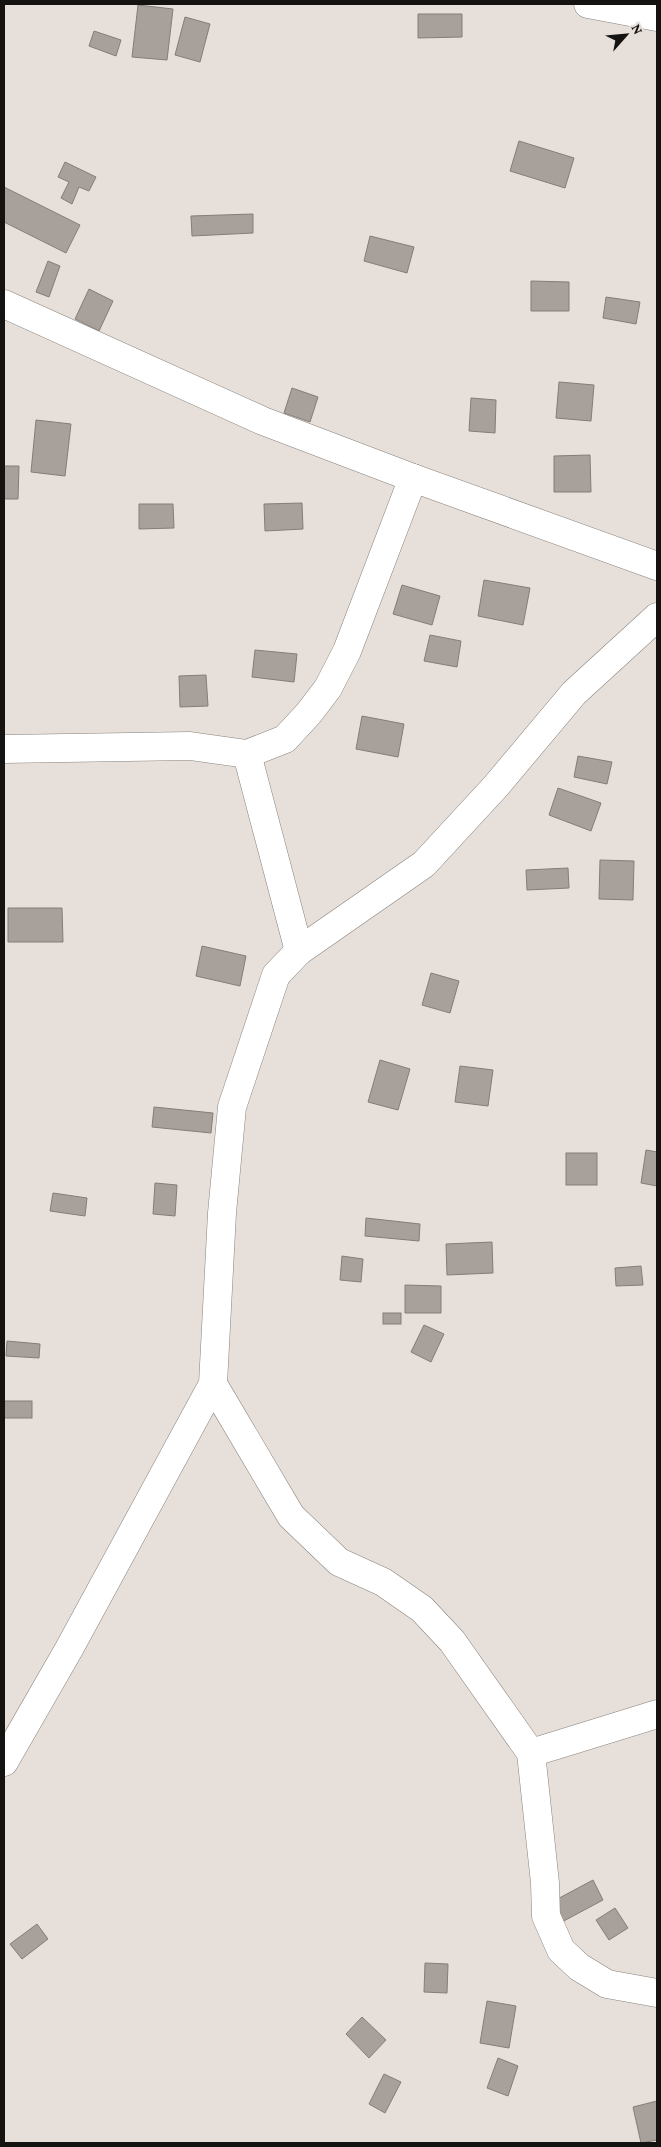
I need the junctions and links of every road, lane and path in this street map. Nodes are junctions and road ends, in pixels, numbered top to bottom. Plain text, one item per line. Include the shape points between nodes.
1 (588, 4) edge
2 (657, 18) edge
3 (4, 304) edge
4 (413, 478) junction
5 (657, 566) edge
6 (657, 617) edge
7 (4, 749) edge
8 (247, 754) junction
9 (299, 951) junction
10 (213, 1384) junction
11 (657, 1714) edge
12 (531, 1753) junction
13 (4, 1762) edge
14 (657, 1993) edge

1 - 2 street
3 - 4 street via 263,421
4 - 5 street
4 - 8 street via 347,651 328,688 285,739
6 - 9 street via 574,693 496,786 424,864
7 - 8 street via 190,746
8 - 9 street
9 - 10 street via 276,975 232,1107 222,1213
10 - 12 street via 291,1516 339,1562 383,1582 422,1609 452,1641
10 - 13 street
11 - 12 street
12 - 14 street via 546,1916 561,1950 579,1967 607,1984

